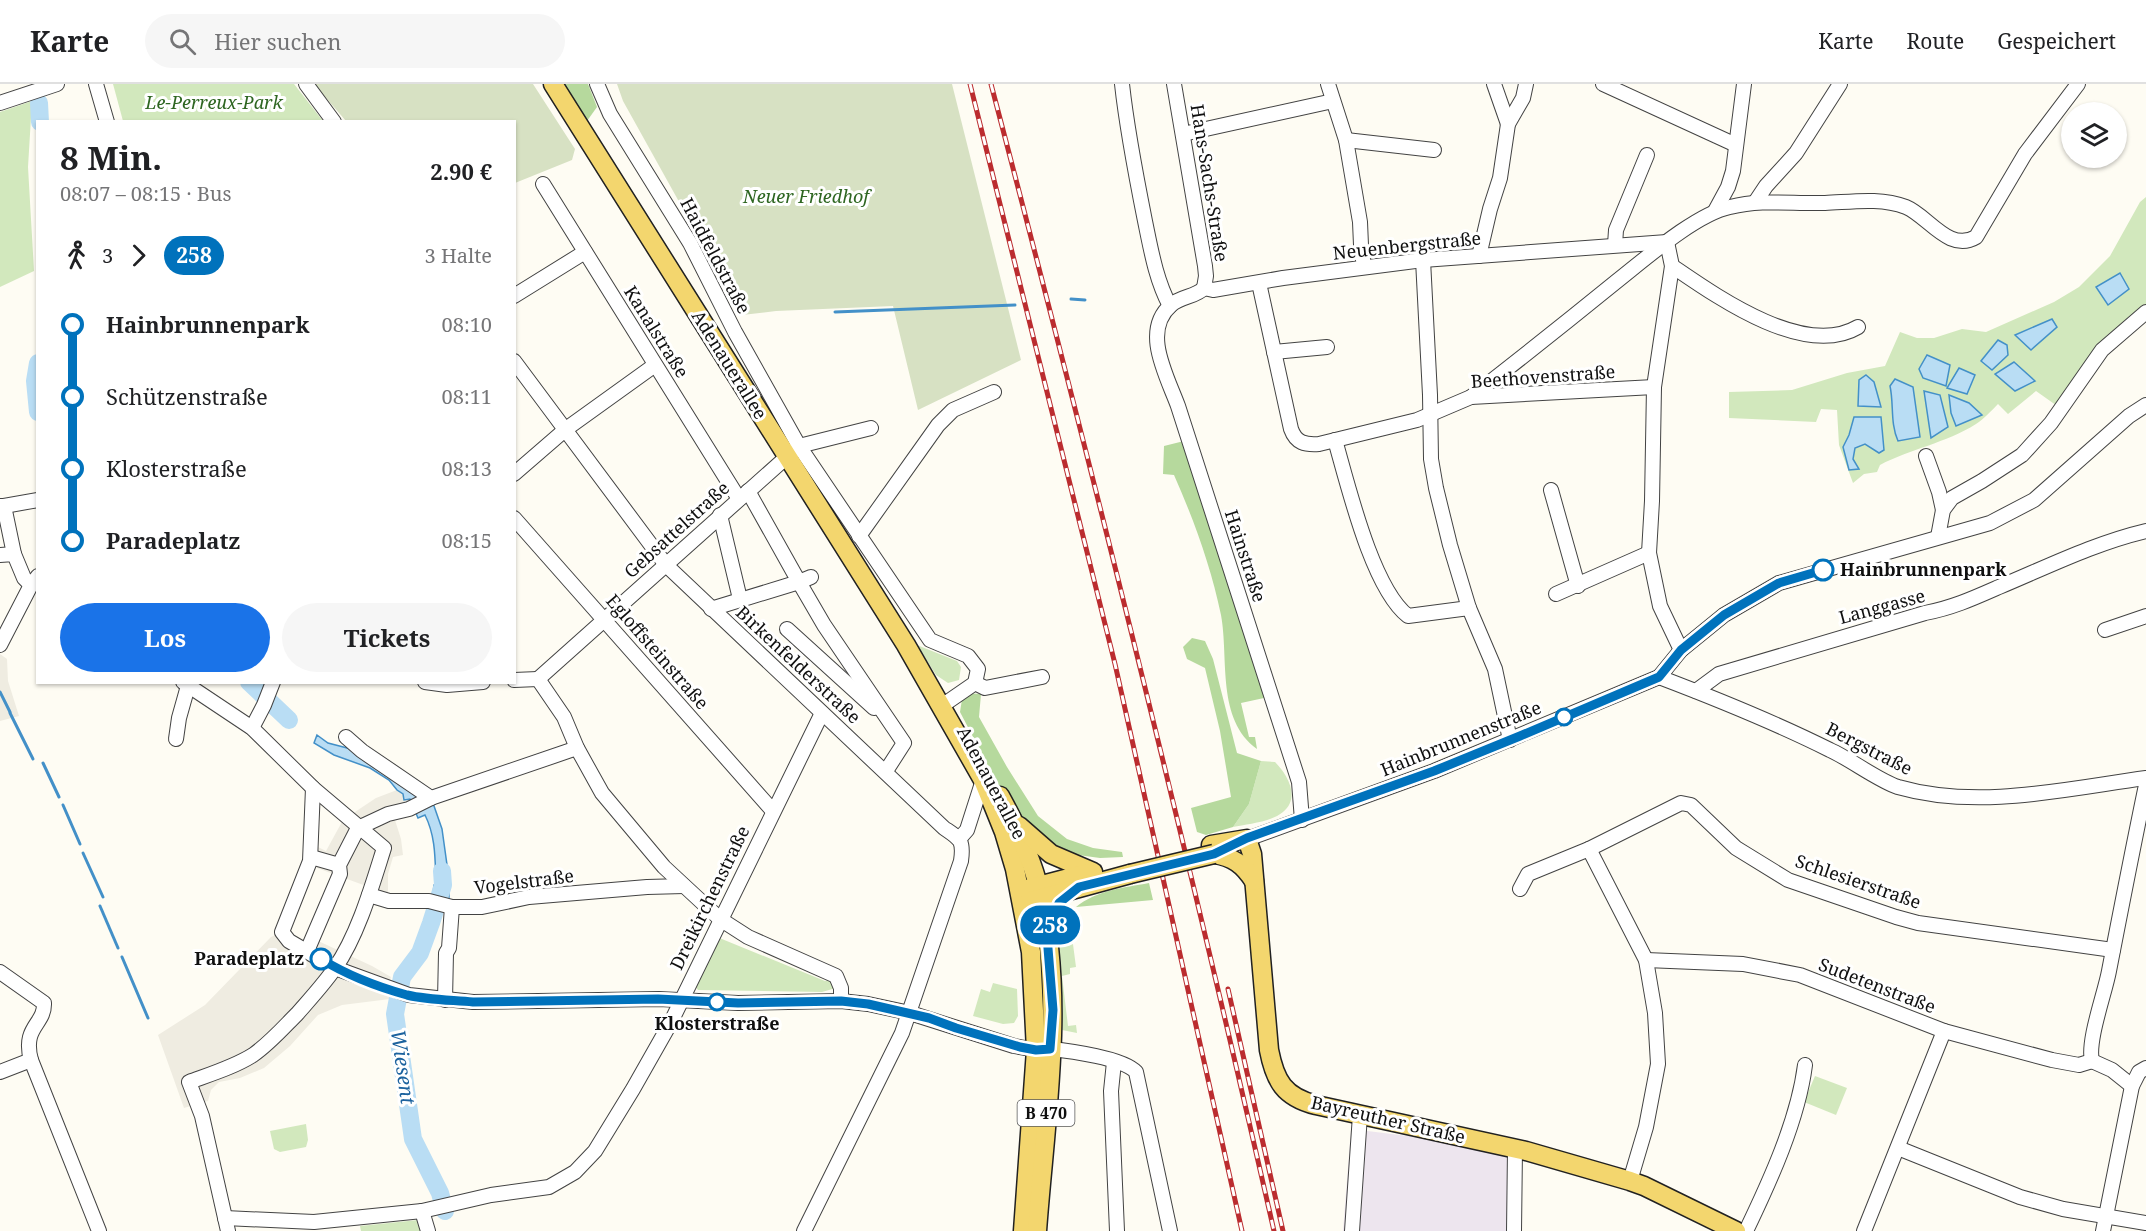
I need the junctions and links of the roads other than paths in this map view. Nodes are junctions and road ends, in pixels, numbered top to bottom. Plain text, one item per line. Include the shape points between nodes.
1 (57, 84) edge
2 (96, 84) edge
3 (306, 84) edge
4 (553, 84) edge
5 (597, 84) edge
6 (1122, 84) edge
7 (1174, 84) edge
8 (1328, 84) edge
9 (1494, 84) edge
10 (1526, 84) edge
11 (1603, 84) edge
12 (1744, 84) edge
13 (1840, 84) edge
14 (2078, 84) edge
15 (1333, 101) junction
16 (0, 103) edge
17 (106, 120) edge
18 (333, 120) edge
19 (1508, 124) junction
20 (1183, 134) junction
21 (1346, 140) junction
22 (1736, 146) junction
23 (1434, 150) dead end
24 (1647, 155) dead end
25 (543, 184) dead end
26 (1756, 201) junction
27 (1715, 211) junction
28 (1666, 242) junction
29 (1614, 245) junction
30 (585, 252) junction
31 (1479, 256) junction
32 (1422, 260) junction
33 (1672, 266) junction
34 (1364, 267) junction
35 (1258, 283) junction
36 (1204, 288) junction
37 (516, 295) edge
38 (1170, 306) junction
39 (2146, 312) edge
40 (1858, 327) dead end
41 (1327, 347) dead end
42 (1274, 352) junction
43 (516, 364) edge
44 (655, 365) junction
45 (1654, 387) junction
46 (994, 392) dead end
47 (1472, 397) junction
48 (2146, 405) edge
49 (1430, 415) junction
50 (871, 428) dead end
51 (566, 429) junction
52 (1335, 440) junction
53 (793, 452) junction
54 (1926, 456) dead end
55 (516, 472) edge
56 (1551, 490) dead end
57 (743, 495) junction
58 (36, 500) edge
59 (2, 506) edge
60 (1943, 510) junction
61 (720, 515) junction
62 (516, 520) edge
63 (2146, 531) edge
64 (859, 536) junction
65 (1938, 537) junction
66 (1649, 553) junction
67 (7, 554) edge
68 (666, 565) junction
69 (805, 579) junction
70 (34, 580) edge
71 (1578, 586) junction
72 (1556, 594) dead end
73 (740, 599) junction
74 (1469, 608) junction
75 (711, 609) junction
76 (2146, 616) edge
77 (605, 620) junction
78 (788, 629) dead end
79 (2105, 630) dead end
80 (0, 645) edge
81 (906, 645) junction
82 (1681, 650) junction
83 (1042, 677) dead end
84 (1659, 677) junction
85 (538, 679) junction
86 (516, 680) edge
87 (975, 683) junction
88 (185, 684) edge
89 (272, 684) edge
90 (440, 684) edge
91 (459, 684) edge
92 (1696, 691) junction
93 (946, 703) junction
94 (822, 713) junction
95 (893, 726) junction
96 (252, 728) junction
97 (346, 737) dead end
98 (176, 740) dead end
99 (1509, 740) junction
100 (577, 748) junction
101 (886, 771) junction
102 (2146, 778) edge
103 (983, 780) junction
104 (2146, 785) edge
105 (313, 788) junction
106 (431, 798) junction
107 (773, 811) junction
108 (1013, 819) junction
109 (1302, 820) junction
110 (355, 825) junction
111 (959, 838) junction
112 (1247, 838) junction
113 (1589, 849) junction
114 (1212, 850) junction
115 (311, 857) junction
116 (339, 864) junction
117 (1129, 869) junction
118 (1093, 872) junction
119 (1254, 881) junction
120 (684, 886) junction
121 (1079, 887) junction
122 (1520, 889) dead end
123 (1031, 894) junction
124 (369, 896) junction
125 (452, 907) junction
126 (720, 919) junction
127 (1047, 936) junction
128 (2113, 950) junction
129 (307, 951) junction
130 (1646, 960) junction
131 (335, 968) junction
132 (0, 972) edge
133 (682, 999) junction
134 (445, 1000) junction
135 (841, 1001) junction
136 (910, 1013) junction
137 (1944, 1031) junction
138 (1043, 1049) junction
139 (31, 1060) junction
140 (2091, 1061) junction
141 (1114, 1062) junction
142 (1805, 1065) dead end
143 (2112, 1070) junction
144 (2143, 1070) edge
145 (0, 1072) edge
146 (2132, 1086) junction
147 (1360, 1115) junction
148 (1898, 1148) junction
149 (1515, 1149) junction
150 (1630, 1181) junction
151 (422, 1211) junction
152 (2106, 1217) junction
153 (2146, 1222) edge
154 (227, 1225) edge
155 (99, 1231) edge
156 (428, 1231) edge
157 (804, 1231) edge
158 (1023, 1231) edge
159 (1037, 1231) edge
160 (1117, 1231) edge
161 (1170, 1231) edge
162 (1352, 1231) edge
163 (1514, 1231) edge
164 (1736, 1231) edge
165 (1746, 1231) edge
166 (1864, 1231) edge
167 (2103, 1231) edge

1 - 16 street
2 - 17 street
3 - 18 street
4 - 53 main road, Adenauerallee
5 - 53 street, Haidfeldstraße via 610,114 690,243
6 - 38 street via 1148,233
7 - 20 street, Hans-Sachs-Straße
8 - 15 street
9 - 19 street
10 - 19 street
11 - 22 street
12 - 22 street
13 - 26 street via 1796,153
14 - 26 street, Neuenbergstraße via 2025,154 1976,237 1969,241 1951,239 1908,208 1890,203
15 - 20 street
15 - 21 street
19 - 31 street via 1500,178
20 - 36 street, Hans-Sachs-Straße via 1205,266
21 - 23 street
21 - 34 street
22 - 27 street via 1728,187
24 - 29 street via 1616,230
25 - 30 street, Kanalstraße
26 - 27 street, Neuenbergstraße
27 - 28 street, Neuenbergstraße
28 - 29 street, Neuenbergstraße
28 - 33 street
28 - 47 street
29 - 31 street, Neuenbergstraße
30 - 37 street
30 - 44 street, Kanalstraße
31 - 32 street, Neuenbergstraße
32 - 34 street, Neuenbergstraße
32 - 49 street
33 - 40 street via 1715,295 1774,325 1827,336
33 - 45 street
34 - 35 street, Neuenbergstraße
35 - 36 street, Neuenbergstraße
35 - 42 street
36 - 38 street
38 - 109 street, Hainstraße via 1157,332 1159,352 1299,782
39 - 60 street via 2102,350 2022,455 1952,498
41 - 42 street
42 - 52 street, Beethovenstraße via 1294,437 1310,445
43 - 51 street, Birkenfelderstraße
44 - 51 street
44 - 57 street, Kanalstraße
45 - 47 street, Beethovenstraße
45 - 66 street
46 - 64 street via 953,410 938,425
47 - 49 street, Beethovenstraße
48 - 65 street, Hainbrunnenstraße via 2128,416 2034,500 1990,523
49 - 52 street, Beethovenstraße
49 - 74 street via 1436,488
50 - 53 street
51 - 55 street
51 - 68 street, Birkenfelderstraße
52 - 74 street via 1364,538 1398,608 1408,616
53 - 57 street, Gebsattelstraße
53 - 64 street, Haidfeldstraße
53 - 81 main road, Adenauerallee
54 - 60 street
56 - 71 street
57 - 61 street, Gebsattelstraße
57 - 69 street, Kanalstraße
58 - 59 street
59 - 67 street
60 - 65 street
61 - 68 street, Gebsattelstraße
61 - 73 street
62 - 77 street, Egloffsteinstraße
63 - 92 street, Langgasse via 2066,559 1948,609 1719,674
64 - 87 street, Haidfeldstraße via 930,640 969,656 978,669
65 - 82 street, Hainbrunnenstraße via 1779,583 1724,615
66 - 71 street
66 - 82 street via 1660,606
67 - 70 street via 24,578
68 - 75 street, Birkenfelderstraße
68 - 77 street, Gebsattelstraße
69 - 73 street
69 - 95 street, Kanalstraße via 824,626
70 - 80 street
71 - 72 street
73 - 75 street
74 - 99 street via 1495,669
75 - 94 street, Birkenfelderstraße
76 - 79 street
77 - 85 street, Gebsattelstraße
77 - 107 street, Egloffsteinstraße
78 - 95 street
81 - 93 main road, Adenauerallee via 927,668
81 - 103 main road, Adenauerallee
82 - 84 street, Hainbrunnenstraße
83 - 87 street via 985,688
84 - 92 street, Bergstraße
84 - 99 street, Hainbrunnenstraße
85 - 86 street
85 - 100 street via 564,717
87 - 93 street
88 - 96 street
88 - 98 street
89 - 96 street
90 - 91 street
92 - 102 street, Bergstraße via 1788,729 1895,786 1921,792 1970,797 2028,794
93 - 108 main road, Adenauerallee
94 - 101 street, Birkenfelderstraße
94 - 107 street, Dreikirchenstraße
95 - 101 street via 904,743
96 - 105 street
97 - 106 street
99 - 109 street, Hainbrunnenstraße
100 - 106 street
100 - 120 street via 602,793
101 - 111 street, Birkenfelderstraße
103 - 111 street via 967,830
103 - 123 main road, Adenauerallee
104 - 128 street
105 - 110 street
105 - 115 street
106 - 110 street via 409,809
107 - 126 street, Dreikirchenstraße
108 - 118 main road via 1051,854
108 - 123 main road, Adenauerallee via 1029,856
109 - 112 street, Hainbrunnenstraße
110 - 116 street
110 - 124 street via 384,848
111 - 136 street via 963,846 961,861
112 - 114 main road, B 470
112 - 119 main road, Bayreuther Straße
113 - 122 street via 1528,873
113 - 128 street, Schlesierstraße via 1681,803 1690,805 1736,848 1788,880 1896,917
113 - 130 street
114 - 117 main road, B 470
114 - 119 main road via 1234,859
115 - 116 street
115 - 129 street via 282,932 289,942
116 - 129 street via 340,874
117 - 118 main road, B 470
117 - 121 main road, B 470
118 - 123 main road, B 470
119 - 147 main road, Bayreuther Straße via 1269,1050 1275,1076 1302,1101
120 - 125 street, Vogelstraße via 529,897 482,907
120 - 126 street
121 - 123 main road, B 470
121 - 127 main road, B 470 via 1064,898 1054,913
123 - 127 main road
123 - 138 main road, B 470 via 1031,952
124 - 125 street, Vogelstraße
124 - 131 street
125 - 134 street
126 - 133 street, Dreikirchenstraße
126 - 135 street via 748,937 836,976
127 - 138 main road, B 470 via 1053,1010
128 - 140 street
129 - 131 street
130 - 137 street, Sudetenstraße via 1743,964 1800,975
130 - 150 street via 1658,1064
131 - 134 street via 409,995
131 - 154 street via 267,1044 223,1070 189,1082 202,1116
132 - 139 street via 44,1005 28,1039
133 - 134 street
133 - 135 street via 738,1003
133 - 151 street, Dreikirchenstraße via 628,1098 595,1151 575,1172 549,1187
135 - 136 street
136 - 138 street via 1014,1046
136 - 157 street
137 - 140 street, Sudetenstraße via 2052,1060 2079,1065
137 - 148 street
138 - 141 street via 1080,1052
138 - 158 main road, B 470
138 - 159 main road, B 470
139 - 145 street
139 - 155 street
140 - 143 street
141 - 160 street via 1111,1091
141 - 161 street via 1136,1072
142 - 165 street via 1798,1101
143 - 144 street
143 - 146 street
144 - 146 street
146 - 152 street
147 - 149 main road, Bayreuther Straße
147 - 162 street
148 - 152 street via 2020,1197
148 - 166 street
149 - 150 main road, Bayreuther Straße
149 - 163 street
150 - 164 main road, Bayreuther Straße
151 - 154 street, Dreikirchenstraße via 314,1222
151 - 156 street
152 - 153 street
152 - 167 street

